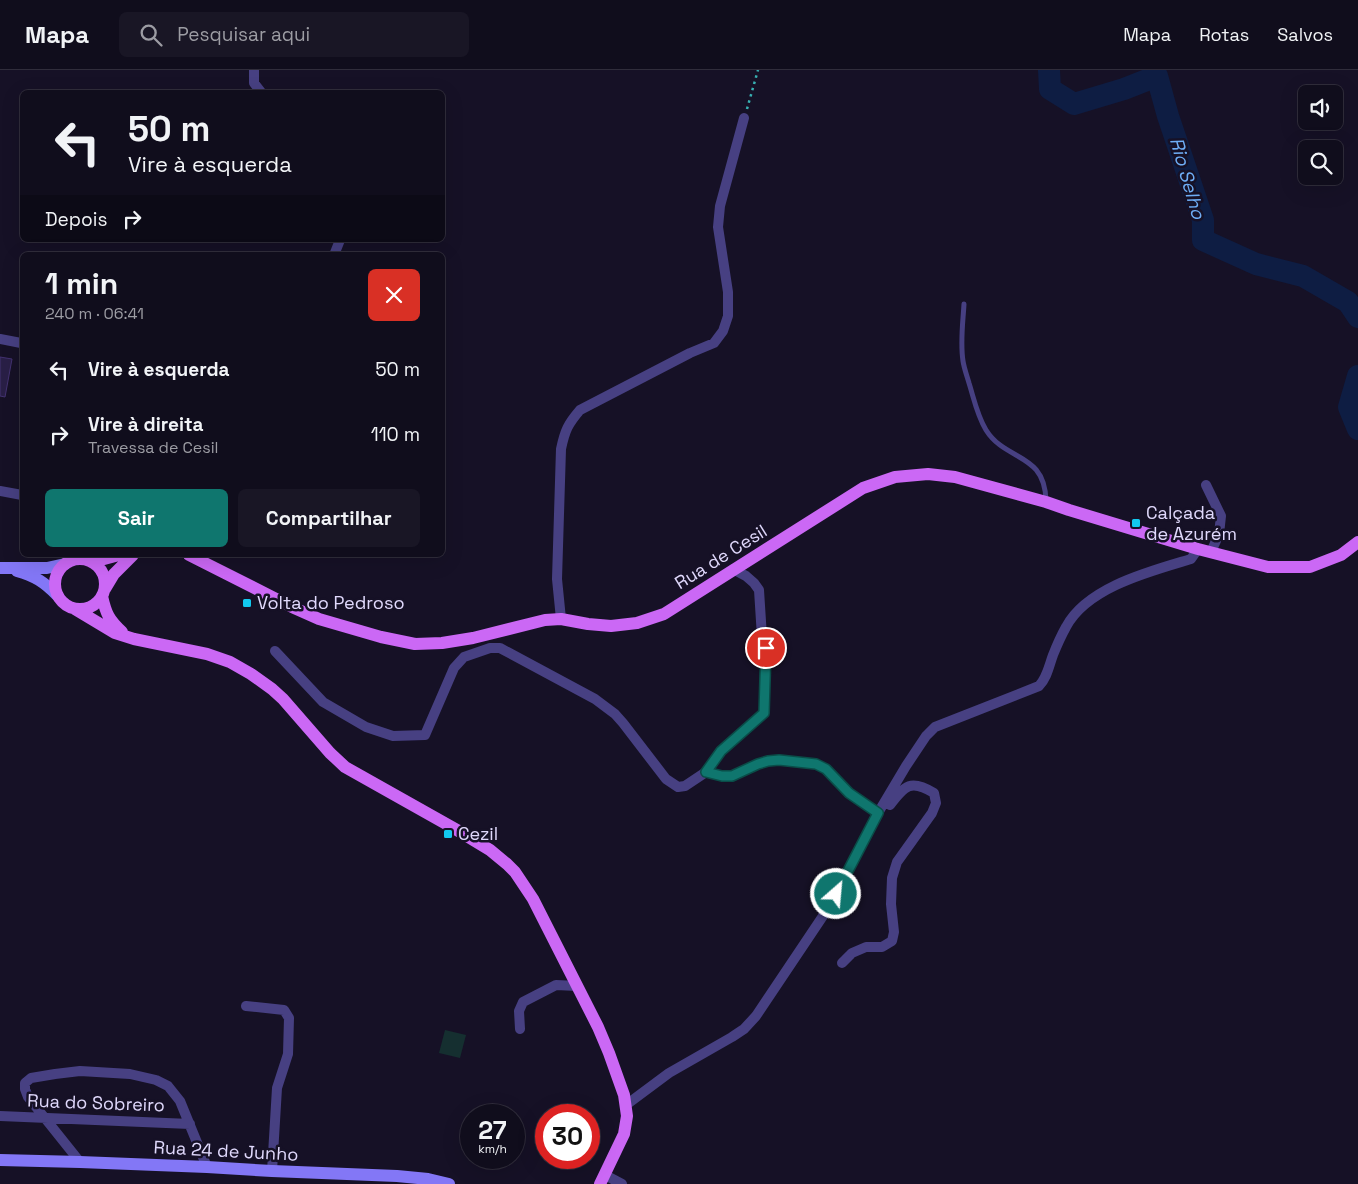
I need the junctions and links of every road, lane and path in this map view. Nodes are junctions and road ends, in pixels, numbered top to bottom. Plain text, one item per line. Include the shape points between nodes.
1 (254, 70) edge
2 (758, 70) edge
3 (260, 90) edge
4 (744, 118) joint
5 (964, 304) dead end
6 (0, 339) edge
7 (20, 343) edge
8 (1206, 485) dead end
9 (0, 491) edge
10 (20, 494) edge
11 (1046, 502) junction
12 (1358, 542) edge
13 (1205, 550) junction
14 (112, 557) edge
15 (131, 557) edge
16 (193, 557) edge
17 (93, 562) junction
18 (65, 564) junction
19 (2, 568) edge
20 (733, 570) junction
21 (103, 593) junction
22 (57, 595) junction
23 (75, 609) junction
24 (561, 619) junction
25 (499, 631) junction
26 (127, 637) junction
27 (500, 648) junction
28 (275, 651) dead end
29 (706, 772) junction
30 (878, 813) junction
31 (842, 963) dead end
32 (577, 986) junction
33 (246, 1006) dead end
34 (520, 1029) dead end
35 (626, 1105) junction
36 (0, 1116) edge
37 (45, 1118) junction
38 (190, 1124) junction
39 (80, 1162) junction
40 (2, 1163) edge
41 (208, 1167) junction
42 (272, 1171) junction
43 (603, 1180) edge
44 (449, 1184) edge
45 (622, 1184) edge

1 - 3 street via 254,82
2 - 4 path
4 - 24 street via 718,220 728,292 728,316 723,331 714,343 580,410 564,435 557,580
5 - 11 lane via 963,361 978,413 997,444 1029,462 1039,472 1046,489
6 - 7 street
8 - 13 street via 1221,516 1219,534
9 - 10 street
11 - 13 main road, Rua de Cesil
11 - 20 main road, Rua de Cesil via 955,477 928,474 896,477 863,488
12 - 13 main road, Rua de Cesil via 1342,555 1310,568 1268,567
13 - 30 street via 1191,559 1147,572 1085,603 1067,625 1040,686 935,727 906,766
14 - 17 main road
15 - 21 main road via 114,574
16 - 25 main road, Rua de Cesil via 319,619 381,637 415,644 442,643
17 - 18 main road via 79,559
17 - 21 main road via 103,574
18 - 19 street via 47,568
18 - 22 main road via 59,569 55,581
19 - 22 street via 30,574
20 - 24 main road, Rua de Cesil via 664,614 637,623 612,626
20 - 29 street via 746,576 759,590 762,637 766,648 764,713 721,751
21 - 23 main road via 91,607
21 - 26 main road via 108,616
22 - 23 main road
23 - 26 main road
24 - 25 main road, Rua de Cesil
25 - 27 street
26 - 32 main road via 207,654 252,674 282,699 344,767 498,856 516,872 534,899
27 - 28 street via 464,657 454,668 425,735 393,736 366,727 324,702
27 - 29 street via 595,700 614,714 666,780 678,787 685,786
29 - 30 street via 732,776 758,764 779,760 816,764
30 - 31 street via 883,813 900,791 910,785 923,786 934,793 936,803 932,813 898,862 892,878 892,941 882,947 866,947 852,953
30 - 35 street via 827,910 756,1016 732,1038 669,1072
32 - 34 street via 556,985 523,1002 519,1011
32 - 35 main road via 609,1053
33 - 42 street via 284,1010 289,1018 288,1054 276,1088
35 - 43 main road via 624,1134
36 - 37 street, Rua do Sobreiro
37 - 38 street, Rua do Sobreiro
37 - 38 street via 28,1096 25,1083 31,1078 80,1071 130,1074 156,1080 168,1086 180,1101
37 - 39 street
38 - 41 street
39 - 40 street, Rua 24 de Junho
39 - 41 street, Rua 24 de Junho
41 - 42 street, Rua 24 de Junho
42 - 44 street, Rua 24 de Junho via 397,1176
43 - 45 street

